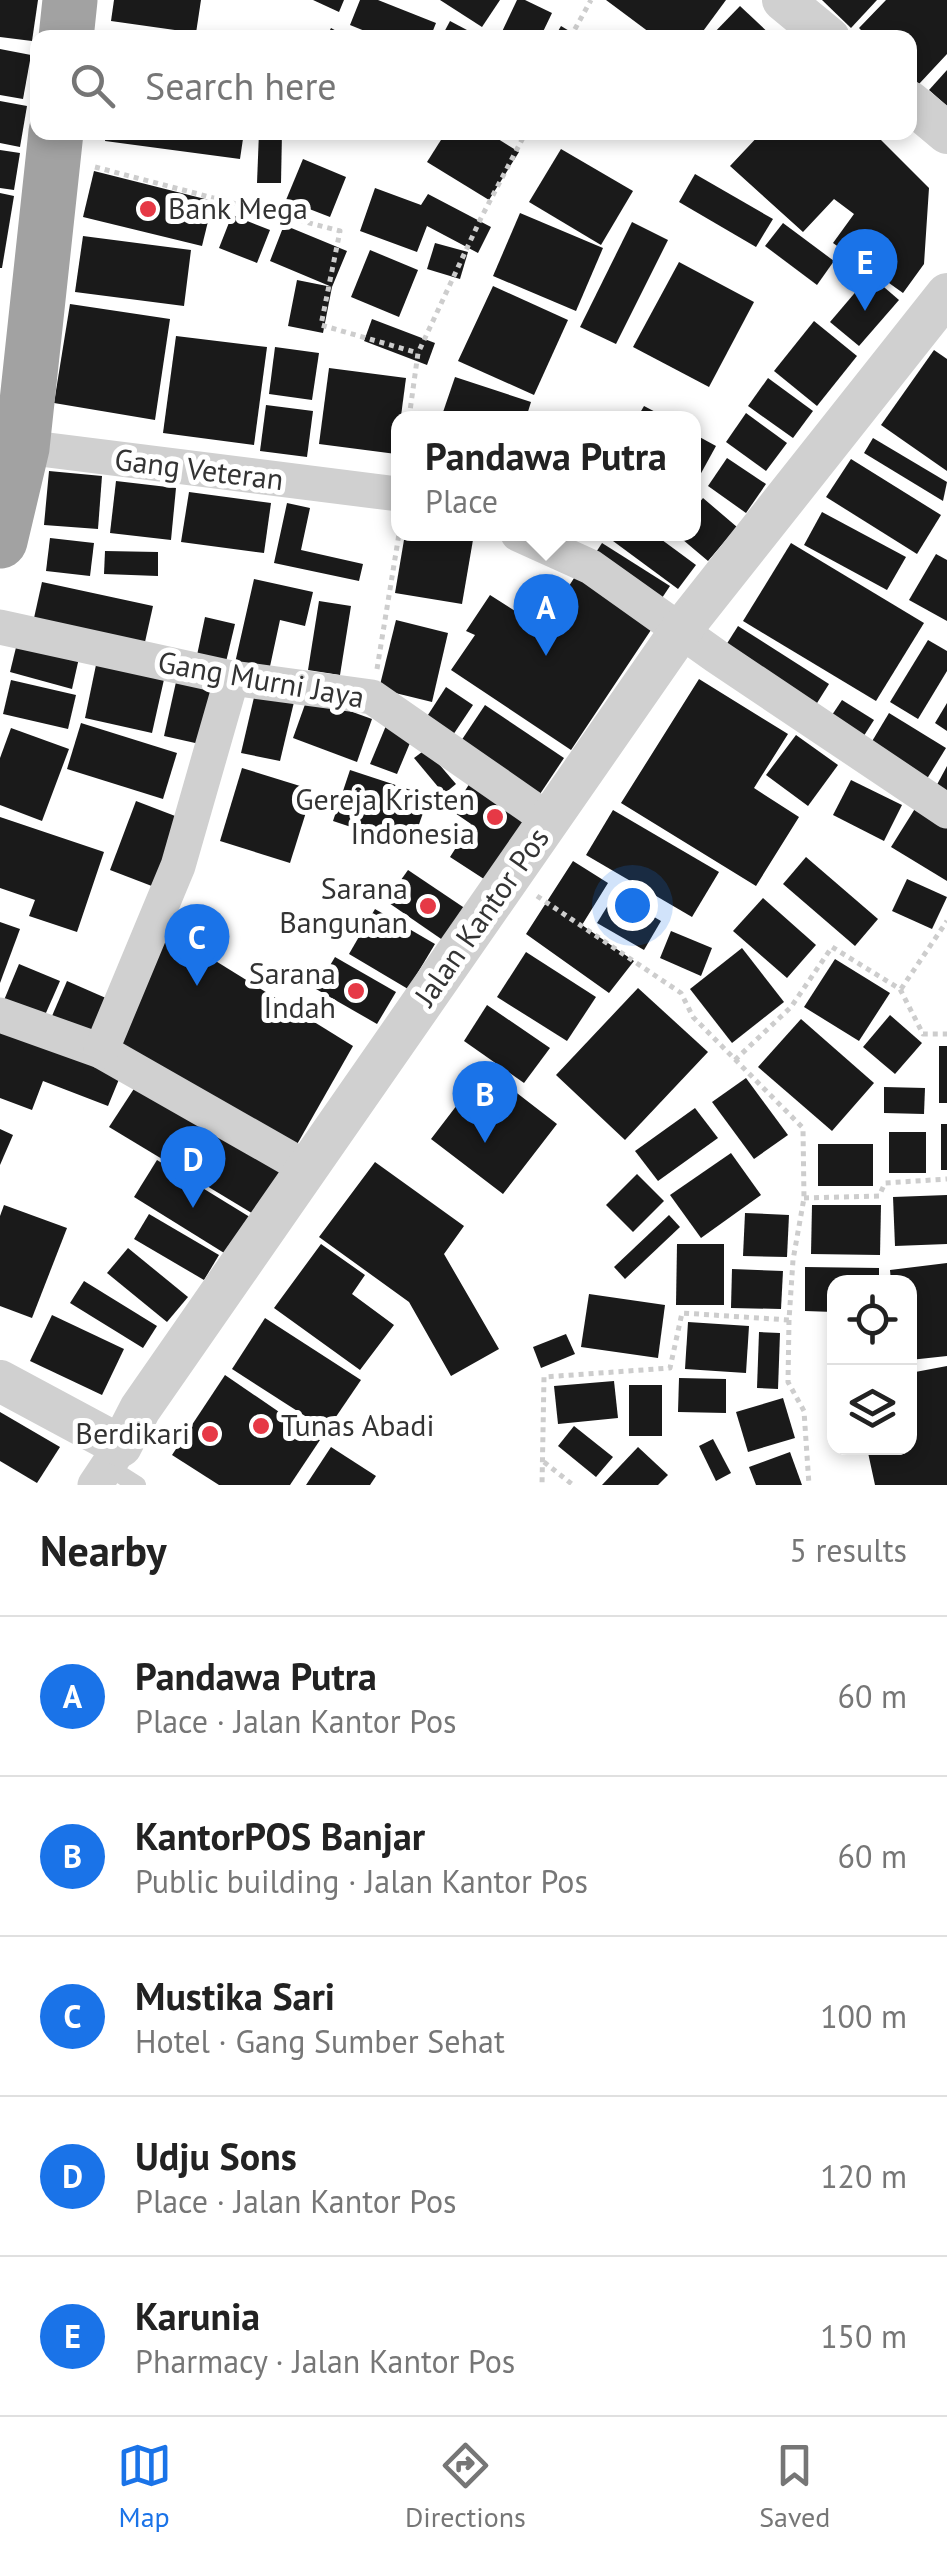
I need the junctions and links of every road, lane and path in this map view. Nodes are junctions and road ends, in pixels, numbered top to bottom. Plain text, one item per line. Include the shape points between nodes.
1 (70, 0) edge
2 (591, 0) edge
3 (783, 0) edge
4 (67, 30) edge
5 (574, 30) edge
6 (819, 30) edge
7 (917, 108) edge
8 (947, 133) edge
9 (522, 140) edge
10 (55, 144) edge
11 (947, 294) edge
12 (418, 353) junction
13 (410, 411) edge
14 (11, 446) edge
15 (391, 493) edge
16 (0, 541) edge
17 (398, 541) edge
18 (533, 541) edge
19 (0, 627) edge
20 (681, 630) junction
21 (232, 678) junction
22 (372, 697) junction
23 (947, 811) edge
24 (550, 820) junction
25 (510, 877) junction
26 (947, 921) edge
27 (900, 989) junction
28 (0, 1015) edge
29 (947, 1034) edge
30 (101, 1052) junction
31 (735, 1060) junction
32 (308, 1169) junction
33 (947, 1179) edge
34 (804, 1198) junction
35 (789, 1320) junction
36 (0, 1381) edge
37 (543, 1461) junction
38 (115, 1470) edge
39 (542, 1485) edge
40 (574, 1485) edge
41 (809, 1485) edge

1 - 4 highway
2 - 5 path
3 - 6 street
7 - 8 street
9 - 12 path
10 - 12 path via 340,231 321,325
10 - 14 highway
11 - 20 street, Jalan Kantor Pos
12 - 13 path
14 - 15 street, Gang Veteran
14 - 16 highway
17 - 22 path
18 - 20 street via 591,567
19 - 21 street, Gang Murni Jaya
20 - 23 street
20 - 24 street, Jalan Kantor Pos
21 - 22 street, Gang Murni Jaya
21 - 30 street via 178,866
22 - 24 street, Gang Murni Jaya
24 - 25 street, Jalan Kantor Pos
25 - 31 path via 681,993 692,1017
25 - 32 street, Jalan Kantor Pos
26 - 27 path
27 - 29 path via 923,1034
27 - 31 path via 832,947 790,1007
28 - 30 street
30 - 32 street
31 - 34 path via 803,1128
32 - 38 street, Jalan Kantor Pos via 140,1408
33 - 34 path via 885,1183 879,1196
34 - 35 path
35 - 37 path via 682,1313 670,1368 544,1376
35 - 41 path via 788,1382 804,1410
36 - 38 street, Jalan Kantor Pos
37 - 39 path
37 - 40 path

